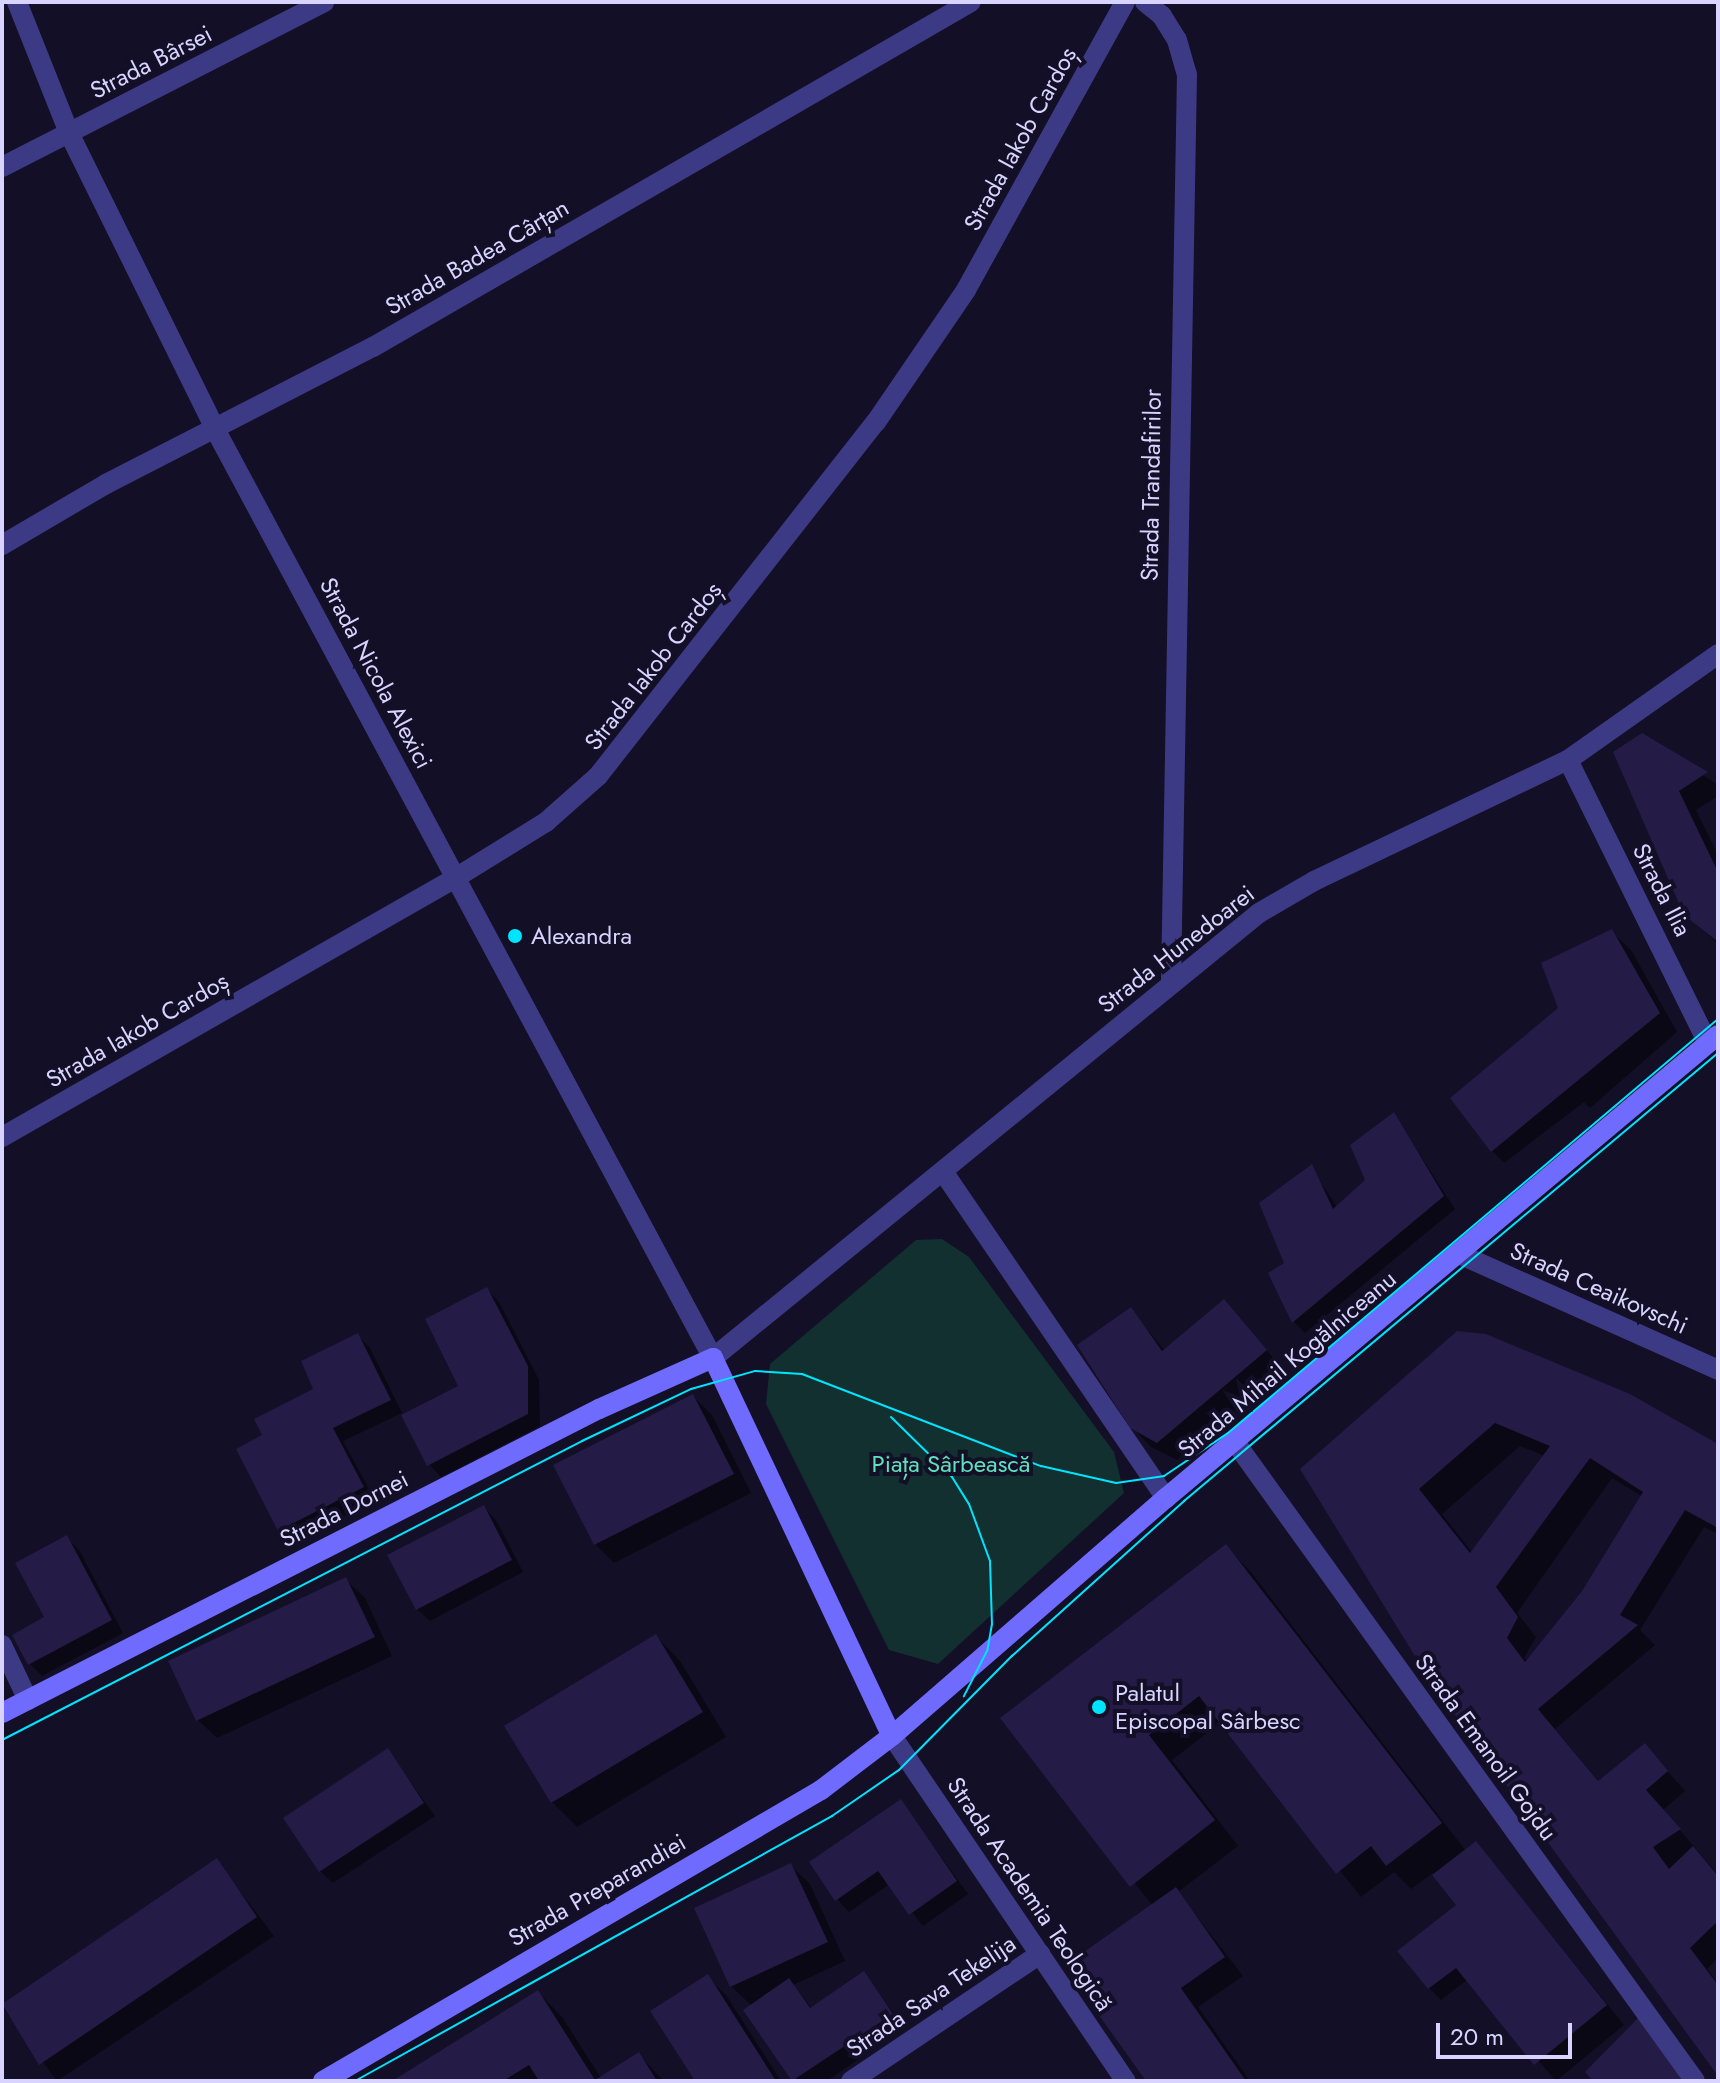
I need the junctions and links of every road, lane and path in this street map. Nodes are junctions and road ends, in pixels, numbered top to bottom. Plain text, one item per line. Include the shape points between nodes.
1 (17, 2) edge
2 (324, 2) edge
3 (971, 2) edge
4 (1125, 2) edge
5 (1145, 2) edge
6 (69, 133) junction
7 (2, 167) edge
8 (215, 429) junction
9 (2, 545) edge
10 (1718, 654) edge
11 (1568, 760) junction
12 (457, 877) junction
13 (1171, 983) junction
14 (1713, 1039) edge
15 (2, 1137) edge
16 (944, 1173) junction
17 (1459, 1254) junction
18 (713, 1358) junction
19 (1718, 1370) edge
20 (1235, 1442) junction
21 (1166, 1498) junction
22 (2, 1645) edge
23 (28, 1700) junction
24 (2, 1713) edge
25 (892, 1736) junction
26 (1040, 1954) junction
27 (323, 2081) edge
28 (851, 2081) edge
29 (1126, 2081) edge
30 (1695, 2081) edge

1 - 6 street, Strada Nicola Alexici
2 - 6 street, Strada Bârsei
3 - 8 street, Strada Badea Cârțan via 373,347
4 - 12 street, Strada Iakob Cardoș via 966,290 876,422 598,776 546,822
5 - 13 street, Strada Trandafirilor via 1177,40 1187,74
6 - 7 street, Strada Bârsei
6 - 8 street, Strada Nicola Alexici
8 - 9 street, Strada Badea Cârțan
8 - 12 street, Strada Nicola Alexici
10 - 11 street, Strada Hunedoarei
11 - 13 street, Strada Hunedoarei via 1314,881 1259,913
11 - 14 street, Strada Ilia
12 - 15 street, Strada Iakob Cardoș
12 - 18 street, Strada Nicola Alexici
13 - 16 street, Strada Hunedoarei
14 - 17 main road, Strada Mihail Kogălniceanu
16 - 18 street, Strada Hunedoarei
16 - 21 street
17 - 19 street, Strada Ceaikovschi
17 - 20 main road, Strada Mihail Kogălniceanu
18 - 23 main road, Strada Dornei via 599,1409
18 - 25 main road
20 - 21 main road, Strada Mihail Kogălniceanu
20 - 30 street, Strada Emanoil Gojdu
21 - 25 main road, Strada Mihail Kogălniceanu
22 - 23 street
23 - 24 main road, Strada Dornei
25 - 26 street, Strada Academia Teologică
25 - 27 main road, Strada Preparandiei via 821,1790
26 - 28 street, Strada Sava Tekelija
26 - 29 street, Strada Academia Teologică

